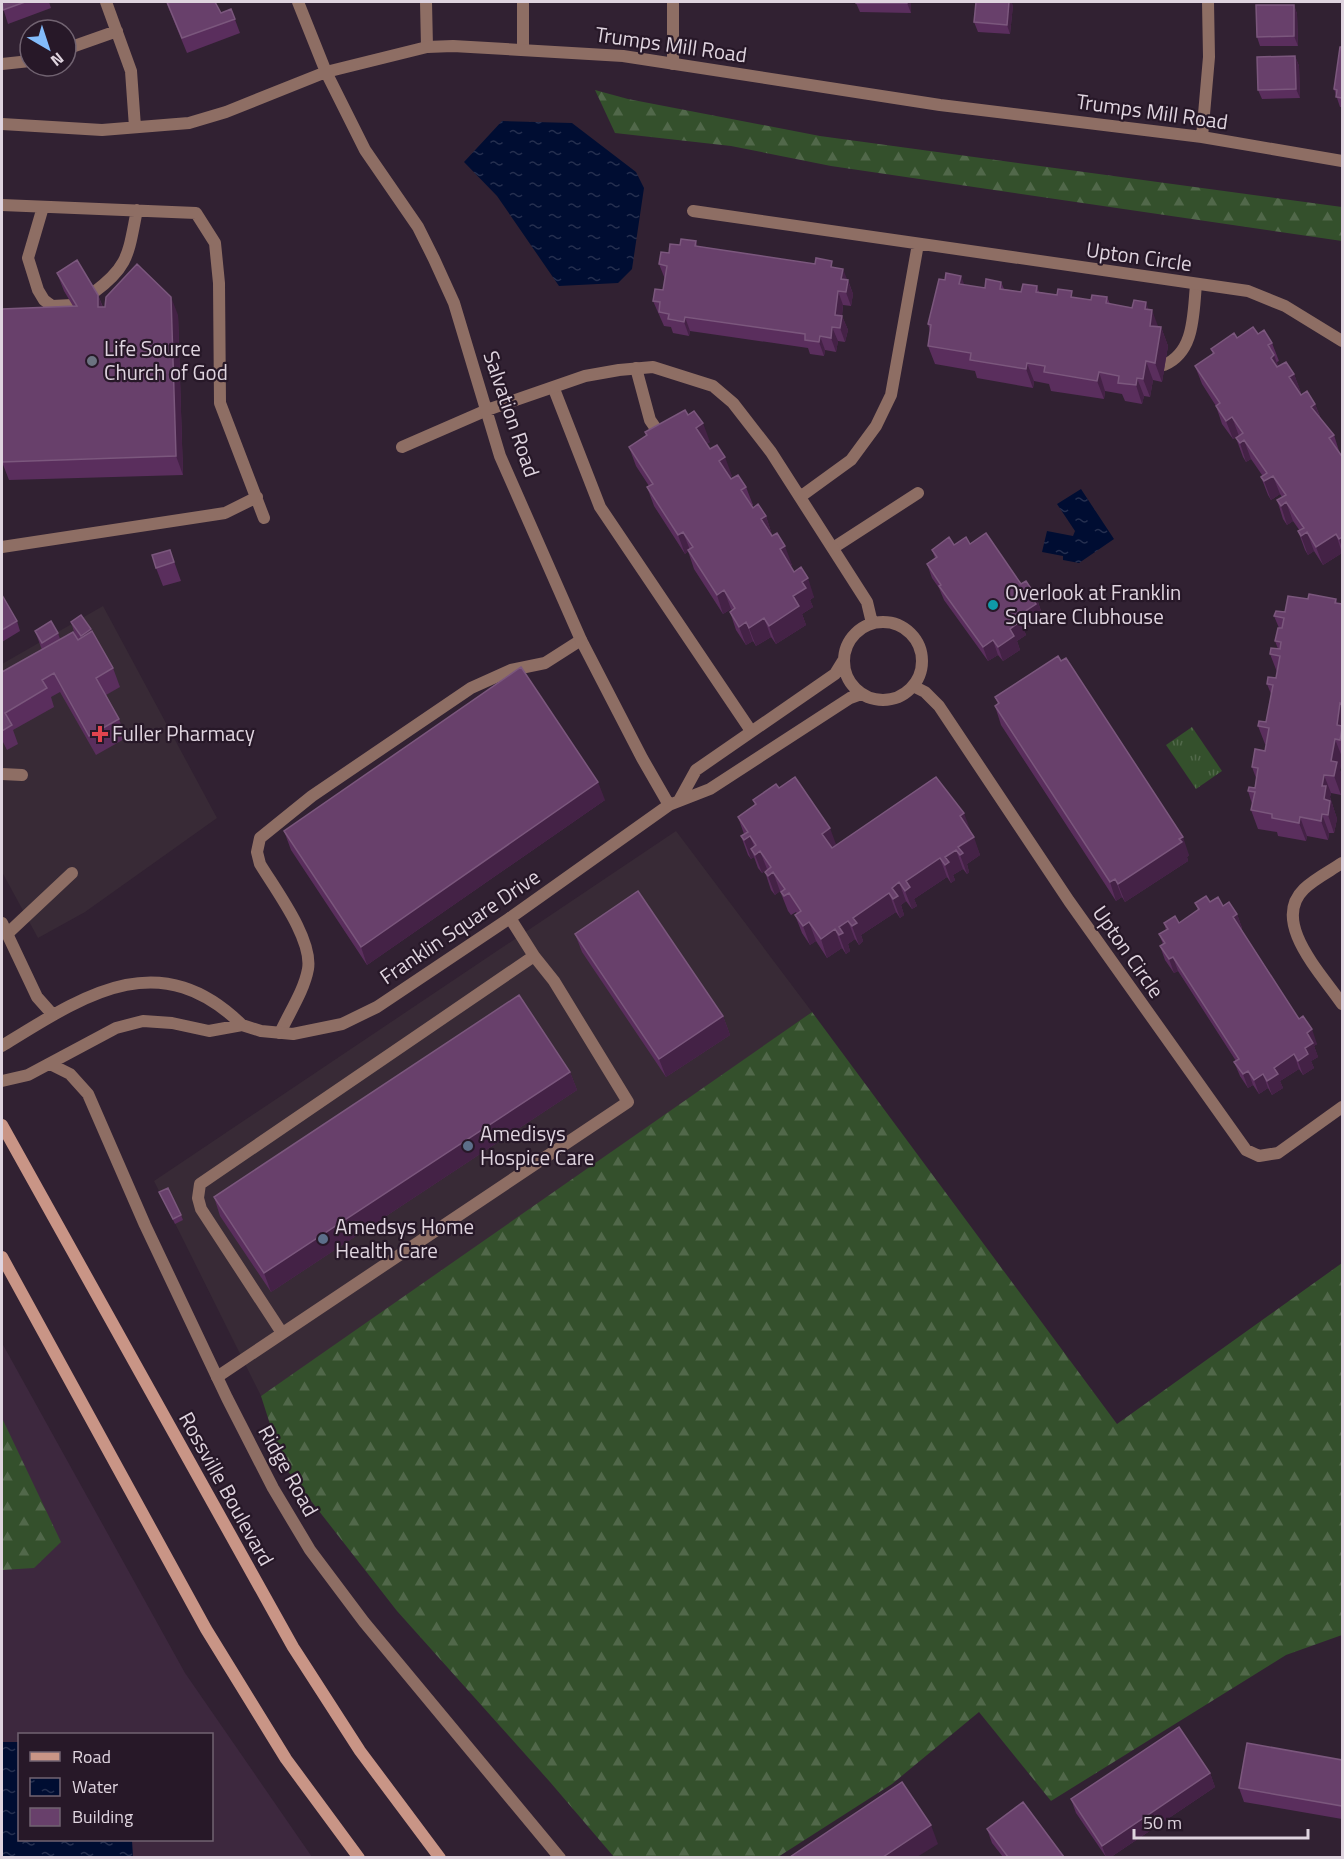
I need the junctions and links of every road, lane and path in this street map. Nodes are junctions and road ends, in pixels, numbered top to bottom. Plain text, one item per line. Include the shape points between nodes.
1 (106, 2) edge
2 (298, 2) edge
3 (426, 2) edge
4 (523, 2) edge
5 (673, 2) edge
6 (1208, 2) edge
7 (117, 31) junction
8 (78, 45) edge
9 (427, 47) junction
10 (523, 50) junction
11 (18, 62) edge
12 (2, 64) edge
13 (673, 64) junction
14 (326, 72) junction
15 (2, 124) edge
16 (135, 127) junction
17 (1202, 137) junction
18 (1342, 161) edge
19 (2, 205) edge
20 (43, 207) junction
21 (137, 210) junction
22 (693, 211) dead end
23 (918, 244) junction
24 (1196, 285) junction
25 (93, 293) edge
26 (72, 305) edge
27 (1342, 341) edge
28 (1164, 365) dead end
29 (636, 368) junction
30 (554, 389) junction
31 (487, 410) junction
32 (664, 442) edge
33 (402, 447) dead end
34 (918, 493) dead end
35 (257, 497) junction
36 (800, 497) junction
37 (264, 518) dead end
38 (2, 547) edge
39 (833, 548) junction
40 (872, 623) junction
41 (581, 640) junction
42 (843, 661) junction
43 (913, 686) junction
44 (861, 694) junction
45 (751, 731) junction
46 (2, 774) edge
47 (22, 775) dead end
48 (675, 802) junction
49 (1342, 863) edge
50 (72, 873) dead end
51 (510, 918) junction
52 (4, 929) edge
53 (534, 956) junction
54 (1342, 1004) edge
55 (53, 1015) junction
56 (242, 1025) junction
57 (280, 1033) junction
58 (2, 1046) edge
59 (50, 1064) junction
60 (2, 1081) edge
61 (1342, 1107) edge
62 (2, 1125) edge
63 (2, 1257) edge
64 (282, 1333) junction
65 (217, 1377) junction
66 (359, 1857) edge
67 (440, 1857) edge
68 (560, 1857) edge

1 - 7 street
2 - 14 street, Salvation Road
3 - 9 street
4 - 10 street
5 - 13 street
6 - 17 street via 1209,57
7 - 8 street
7 - 16 street via 131,71
9 - 10 street, Trumps Mill Road
9 - 14 street, Trumps Mill Road
10 - 13 street, Trumps Mill Road via 624,56
11 - 12 street
13 - 17 street, Trumps Mill Road via 940,105
14 - 16 street, Trumps Mill Road via 189,123
14 - 31 street, Salvation Road via 365,150 418,227 434,260 454,303
15 - 16 street, Trumps Mill Road via 102,130
17 - 18 street, Trumps Mill Road
19 - 20 street
20 - 21 street
20 - 26 street via 28,258 44,300 52,306
21 - 25 street via 124,266
21 - 35 street via 196,213 216,243 220,403
22 - 23 street, Upton Circle
23 - 24 street, Upton Circle
23 - 36 street via 891,395 876,426 851,460
24 - 27 street, Upton Circle via 1248,291 1285,306
24 - 28 street via 1188,343 1180,355
29 - 30 street via 585,376
29 - 32 street via 650,420
29 - 36 street via 653,367 713,386 750,424
30 - 31 street
30 - 45 street via 600,507
31 - 33 street
31 - 41 street, Salvation Road via 500,456
34 - 39 street
35 - 37 street
35 - 38 street via 225,513
36 - 39 street
39 - 40 street via 867,602
40 - 42 street via 851,637
40 - 43 street via 896,624 916,639 922,663
41 - 48 street, Salvation Road via 642,758
41 - 57 street via 545,663 511,670 471,688 312,796 260,838 260,864 302,936 308,955 302,987
42 - 44 street via 845,674
42 - 45 street, Franklin Square Drive via 835,674
43 - 44 street via 894,699
43 - 61 street, Upton Circle via 939,706 1069,901 1246,1150 1258,1156 1278,1153
44 - 48 street, Franklin Square Drive via 710,789
45 - 48 street, Franklin Square Drive via 696,770
46 - 47 street
48 - 51 street, Franklin Square Drive
49 - 54 street via 1304,888 1292,904 1291,920 1297,937
50 - 52 street
51 - 53 street
51 - 57 street, Franklin Square Drive via 377,1007 334,1026
52 - 55 street via 37,997
53 - 64 street via 200,1184 201,1209
53 - 64 street via 554,981 628,1102
55 - 56 street via 85,999 140,981 202,994 223,1006
55 - 58 street
56 - 57 street, Franklin Square Drive
56 - 59 street, Franklin Square Drive via 209,1031 143,1021 116,1028
59 - 60 street, Franklin Square Drive via 28,1075
59 - 65 street, Ridge Road via 70,1074 88,1094
62 - 67 main road, Rossville Boulevard via 275,1617 360,1751
63 - 66 main road via 206,1629 286,1759
64 - 65 street
65 - 68 street, Ridge Road via 273,1488 310,1550 364,1622

